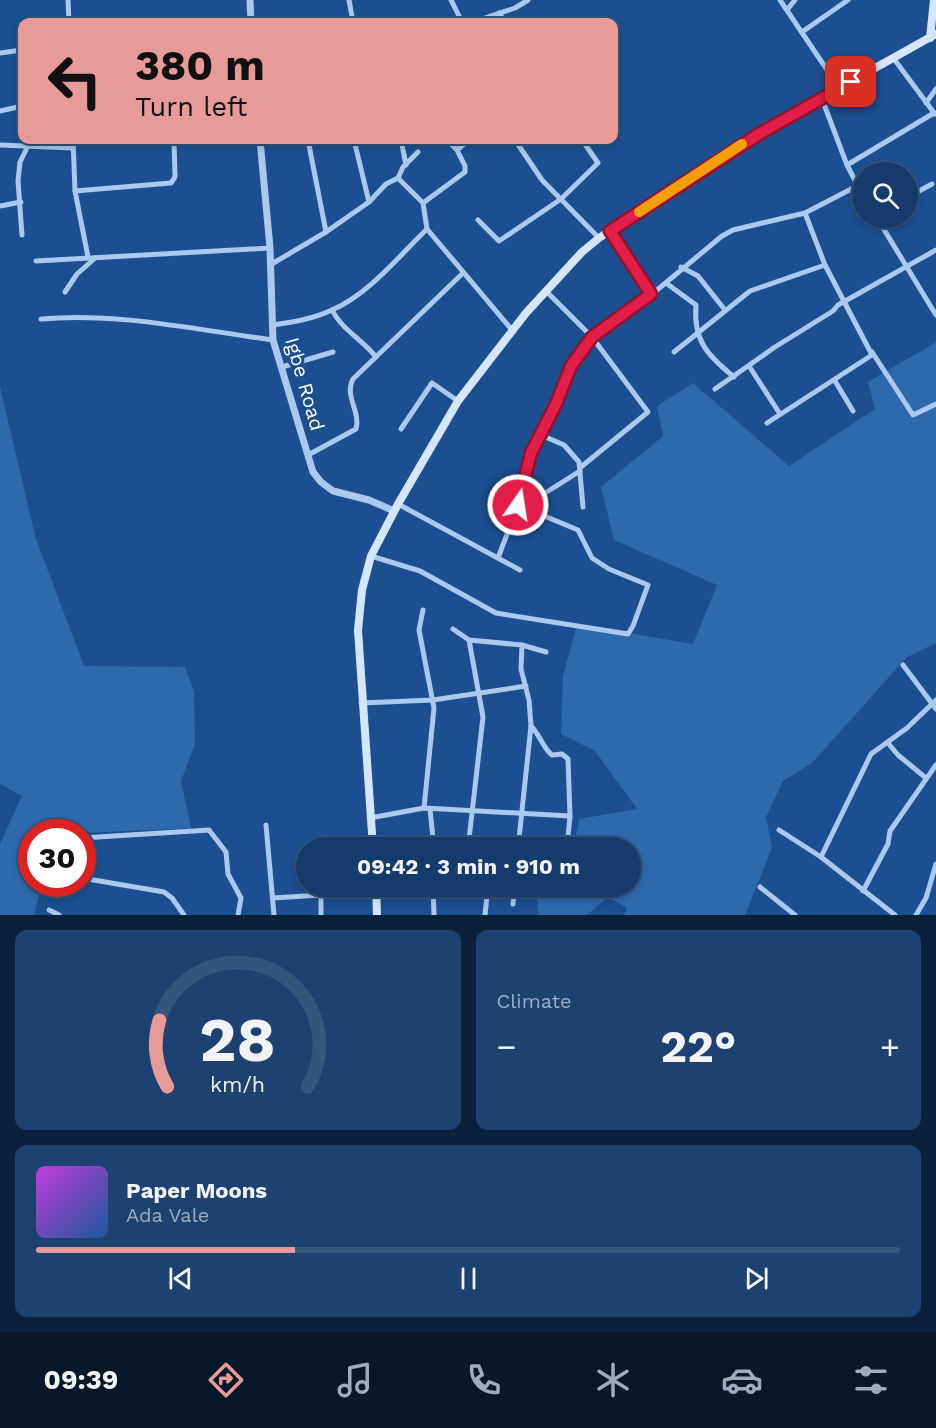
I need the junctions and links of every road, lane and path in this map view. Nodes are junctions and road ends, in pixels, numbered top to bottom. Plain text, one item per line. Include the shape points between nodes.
1 (68, 0) edge
2 (250, 0) edge
3 (357, 0) edge
4 (451, 0) edge
5 (528, 0) edge
6 (780, 0) edge
7 (795, 0) edge
8 (848, 0) edge
9 (934, 0) edge
10 (349, 1) edge
11 (787, 10) junction
12 (499, 14) junction
13 (69, 18) edge
14 (251, 18) edge
15 (352, 18) edge
16 (460, 18) edge
17 (486, 18) edge
18 (502, 18) edge
19 (802, 32) junction
20 (933, 36) edge
21 (18, 50) edge
22 (0, 52) edge
23 (894, 59) junction
24 (840, 89) junction
25 (936, 89) edge
26 (822, 99) junction
27 (926, 103) junction
28 (18, 107) edge
29 (0, 111) edge
30 (935, 114) edge
31 (73, 144) edge
32 (174, 144) edge
33 (260, 144) edge
34 (309, 144) edge
35 (355, 144) edge
36 (401, 144) edge
37 (451, 144) edge
38 (464, 144) edge
39 (518, 144) edge
40 (585, 144) edge
41 (0, 146) edge
42 (27, 148) junction
43 (73, 148) junction
44 (457, 150) junction
45 (418, 152) dead end
46 (406, 165) junction
47 (847, 165) junction
48 (852, 176) edge
49 (398, 178) junction
50 (932, 184) dead end
51 (852, 189) edge
52 (75, 191) junction
53 (918, 192) edge
54 (561, 200) junction
55 (21, 202) junction
56 (369, 202) junction
57 (423, 203) junction
58 (0, 206) edge
59 (805, 213) junction
60 (478, 220) dead end
61 (883, 228) edge
62 (427, 229) junction
63 (326, 231) junction
64 (610, 231) junction
65 (22, 235) dead end
66 (599, 238) junction
67 (270, 248) junction
68 (936, 250) edge
69 (91, 258) junction
70 (36, 261) dead end
71 (270, 265) junction
72 (825, 265) junction
73 (905, 265) junction
74 (681, 267) junction
75 (463, 273) junction
76 (666, 283) junction
77 (546, 291) junction
78 (65, 292) dead end
79 (651, 294) junction
80 (845, 302) junction
81 (332, 310) junction
82 (725, 310) junction
83 (936, 315) edge
84 (41, 319) dead end
85 (273, 325) junction
86 (512, 330) junction
87 (697, 334) junction
88 (592, 337) junction
89 (273, 340) junction
90 (333, 352) dead end
91 (674, 352) dead end
92 (871, 352) junction
93 (376, 357) junction
94 (749, 366) junction
95 (282, 367) junction
96 (734, 377) junction
97 (835, 381) junction
98 (715, 389) dead end
99 (458, 401) junction
100 (936, 404) edge
101 (853, 411) dead end
102 (780, 414) junction
103 (766, 423) dead end
104 (401, 429) dead end
105 (541, 435) junction
106 (308, 455) junction
107 (581, 469) junction
108 (520, 506) junction
109 (396, 507) junction
110 (583, 507) dead end
111 (371, 556) junction
112 (498, 558) junction
113 (520, 570) dead end
114 (423, 610) dead end
115 (453, 629) dead end
116 (469, 640) junction
117 (522, 645) junction
118 (546, 652) dead end
119 (903, 665) dead end
120 (525, 686) junction
121 (480, 693) junction
122 (433, 700) junction
123 (934, 702) edge
124 (362, 703) junction
125 (936, 709) edge
126 (531, 726) junction
127 (888, 743) junction
128 (936, 765) edge
129 (926, 778) junction
130 (427, 808) junction
131 (472, 812) junction
132 (521, 813) junction
133 (570, 816) junction
134 (370, 818) junction
135 (266, 825) dead end
136 (779, 830) dead end
137 (96, 837) edge
138 (372, 837) edge
139 (432, 837) edge
140 (469, 837) edge
141 (519, 837) edge
142 (568, 837) edge
143 (821, 857) junction
144 (936, 864) edge
145 (96, 880) edge
146 (760, 887) dead end
147 (863, 891) junction
148 (296, 897) edge
149 (321, 897) edge
150 (376, 897) edge
151 (433, 897) edge
152 (487, 897) edge
153 (514, 897) edge
154 (273, 898) junction
155 (513, 904) dead end
156 (50, 910) dead end
157 (59, 915) edge
158 (184, 915) edge
159 (238, 915) edge
160 (274, 915) edge
161 (321, 915) edge
162 (377, 915) edge
163 (434, 915) edge
164 (485, 915) edge
165 (795, 915) edge
166 (895, 915) edge
167 (916, 915) edge

1 - 13 street
2 - 14 street
3 - 10 street
4 - 16 street
5 - 12 street
6 - 11 street
7 - 11 street
8 - 19 street
9 - 20 main road
10 - 15 street
11 - 19 street
12 - 17 street
12 - 18 street
19 - 24 street
20 - 23 main road
21 - 22 street
23 - 24 main road
23 - 27 street
24 - 26 main road
25 - 27 street
26 - 47 street
26 - 64 main road via 759,134
27 - 30 street
28 - 29 street
30 - 47 street
31 - 43 street
32 - 52 street via 175,177 171,183
33 - 67 street, Igbe Road
34 - 63 street
35 - 56 street
36 - 46 street
37 - 44 street
38 - 44 street
39 - 54 street
40 - 54 street via 598,163
41 - 42 street
42 - 43 street
42 - 55 street via 20,162
43 - 52 street
44 - 57 street via 465,172
45 - 46 street
46 - 49 street
47 - 48 street
49 - 56 street via 386,184
49 - 57 street
50 - 53 street
51 - 59 street
52 - 69 street
54 - 60 street via 499,241
54 - 66 street
55 - 58 street
55 - 65 street
56 - 63 street
57 - 62 street
59 - 72 street
59 - 74 street via 734,230
61 - 73 street
62 - 75 street
62 - 81 street via 372,283
63 - 71 street
64 - 66 main road
64 - 79 street
66 - 77 main road
67 - 69 street
67 - 71 street, Igbe Road
68 - 73 street
69 - 70 street
69 - 78 street
71 - 85 street, Igbe Road
72 - 80 street
72 - 82 street via 757,287
73 - 80 street
73 - 83 street
74 - 76 street
74 - 82 street via 698,276
75 - 86 street
75 - 93 street
76 - 79 street
76 - 87 street via 696,305
77 - 86 main road
77 - 88 street
79 - 88 street
80 - 92 street
80 - 94 street
81 - 85 street via 309,319
81 - 93 street via 344,329 356,335
82 - 87 street
84 - 89 street via 71,316
85 - 89 street, Igbe Road
86 - 99 main road
87 - 91 street
87 - 96 street via 705,350
88 - 105 street via 566,374
88 - 107 street via 648,412
89 - 95 street, Igbe Road
90 - 95 street
92 - 97 street via 869,359
92 - 100 street via 913,415
93 - 106 street via 351,384 352,405 358,418 356,429
94 - 96 street
94 - 102 street
95 - 106 street, Igbe Road
96 - 98 street
97 - 101 street
97 - 102 street
99 - 104 street via 432,383
99 - 109 main road
102 - 103 street
105 - 107 street via 564,445
105 - 108 street via 531,453
106 - 109 street, Igbe Road via 313,472 327,488
107 - 108 street
107 - 110 street
108 - 111 street via 580,531 592,558 648,585 628,634 496,613 420,571
108 - 112 street
109 - 111 main road
109 - 112 street
111 - 124 main road via 359,612
112 - 113 street
114 - 122 street via 420,646
115 - 116 street
116 - 117 street
116 - 121 street
117 - 118 street
117 - 120 street
119 - 123 street
120 - 121 street
120 - 126 street
121 - 122 street
121 - 131 street via 483,726
122 - 124 street
122 - 130 street
123 - 125 street
123 - 127 street
124 - 134 main road
126 - 132 street
126 - 133 street via 549,753 568,759
127 - 129 street
127 - 143 street via 871,754
128 - 129 street
129 - 147 street via 890,831 888,844
130 - 131 street
130 - 134 street
130 - 139 street
131 - 132 street
131 - 140 street
132 - 133 street
132 - 141 street
133 - 142 street
134 - 138 main road
135 - 154 street
136 - 143 street
137 - 159 street via 209,830 226,852 228,874 241,898
143 - 147 street
144 - 167 street via 926,898
145 - 158 street via 164,892
146 - 165 street
147 - 166 street
148 - 154 street
149 - 161 street
150 - 162 main road
151 - 163 street
152 - 164 street
153 - 155 street
154 - 160 street
156 - 157 street

